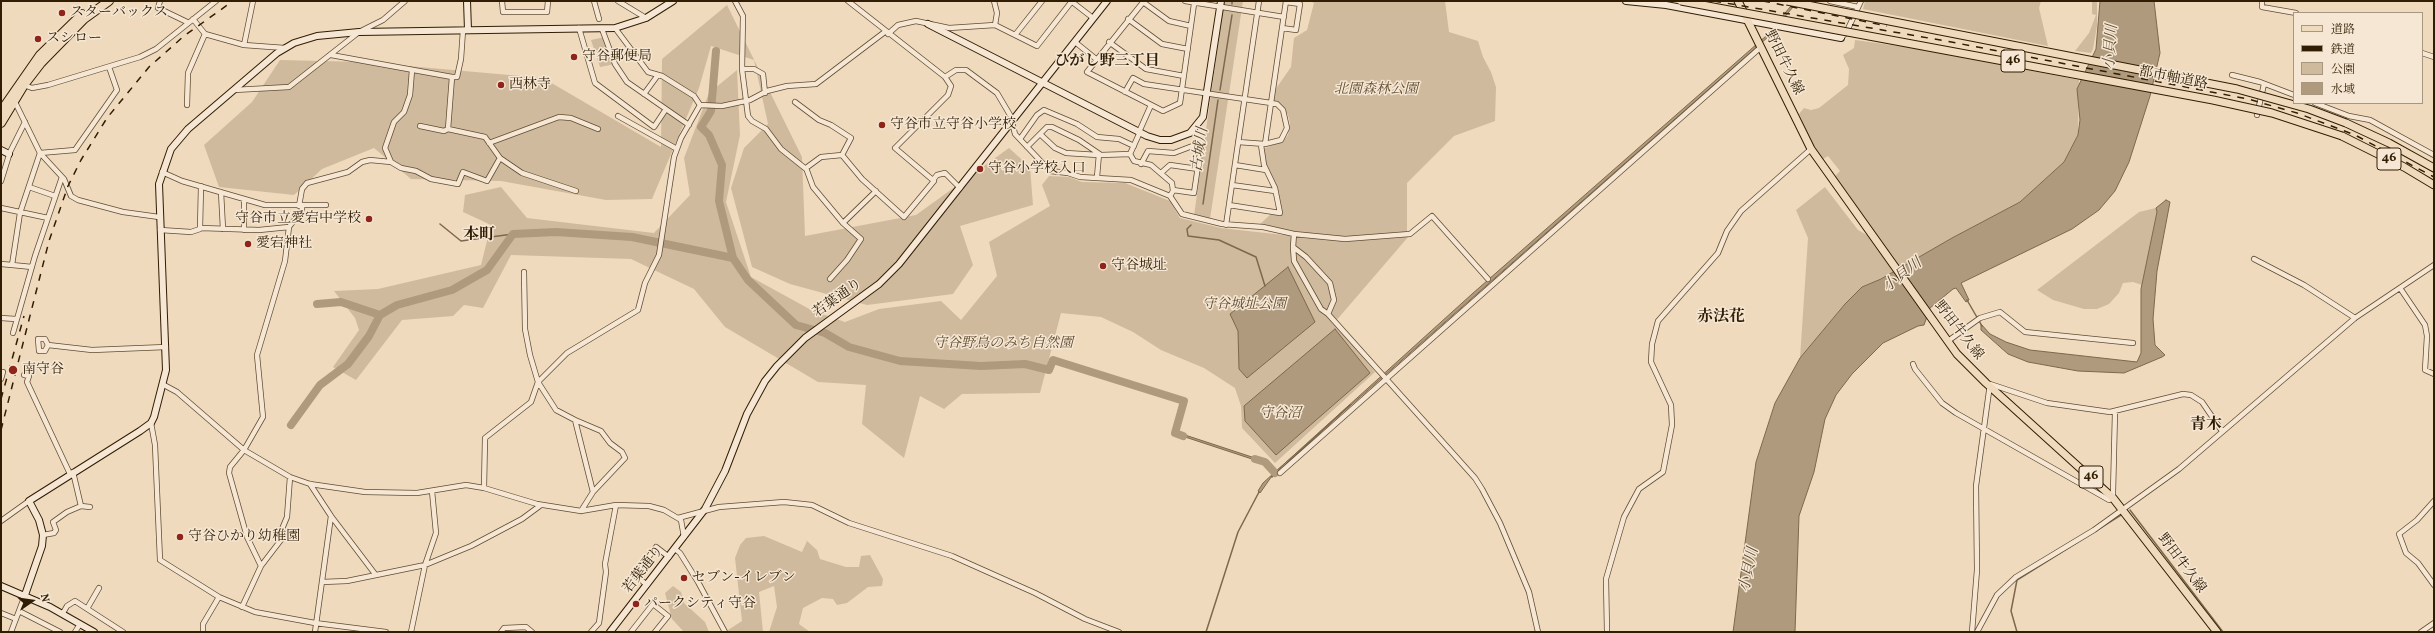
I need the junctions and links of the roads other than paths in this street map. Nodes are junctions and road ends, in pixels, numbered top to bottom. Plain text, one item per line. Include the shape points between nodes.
1 (100, 1) edge
2 (109, 1) edge
3 (160, 1) edge
4 (216, 1) edge
5 (253, 1) edge
6 (404, 1) edge
7 (467, 1) edge
8 (502, 1) edge
9 (548, 1) edge
10 (594, 1) edge
11 (618, 1) edge
12 (673, 1) edge
13 (735, 1) edge
14 (848, 1) edge
15 (994, 1) edge
16 (1042, 1) edge
17 (1072, 1) edge
18 (1107, 1) edge
19 (1143, 1) edge
20 (1184, 1) edge
21 (1259, 1) edge
22 (1626, 1) edge
23 (1681, 1) edge
24 (1738, 1) edge
25 (1787, 1) edge
26 (1830, 1) edge
27 (1861, 1) edge
28 (2262, 1) edge
29 (1286, 2) edge
30 (1194, 4) junction
31 (1221, 4) edge
32 (1858, 7) junction
33 (2293, 12) edge
34 (1257, 13) junction
35 (1284, 17) junction
36 (193, 18) junction
37 (646, 18) junction
38 (1093, 18) junction
39 (599, 19) dead end
40 (1128, 19) junction
41 (1748, 21) junction
42 (187, 22) junction
43 (928, 24) junction
44 (995, 25) junction
45 (1191, 26) junction
46 (579, 28) junction
47 (615, 28) junction
48 (1282, 28) junction
49 (602, 29) dead end
50 (466, 30) junction
51 (359, 32) junction
52 (887, 32) junction
53 (205, 34) junction
54 (1015, 35) junction
55 (1841, 38) joint
56 (1075, 42) junction
57 (1109, 42) junction
58 (244, 45) junction
59 (1761, 47) junction
60 (285, 48) junction
61 (1188, 49) junction
62 (2423, 53) edge
63 (331, 55) junction
64 (2434, 57) edge
65 (1096, 59) junction
66 (109, 67) junction
67 (742, 69) junction
68 (412, 70) junction
69 (658, 75) junction
70 (2232, 75) dead end
71 (1184, 76) junction
72 (452, 77) junction
73 (945, 77) junction
74 (1043, 83) junction
75 (2264, 84) junction
76 (24, 85) junction
77 (1182, 89) junction
78 (234, 90) junction
79 (765, 92) junction
80 (1125, 92) junction
81 (1207, 93) junction
82 (644, 94) junction
83 (2293, 95) edge
84 (1245, 99) junction
85 (14, 100) junction
86 (746, 101) junction
87 (795, 102) dead end
88 (1271, 103) junction
89 (700, 104) junction
90 (2318, 104) edge
91 (187, 105) dead end
92 (1151, 105) junction
93 (666, 109) junction
94 (1, 111) edge
95 (618, 116) dead end
96 (2257, 116) dead end
97 (1013, 121) junction
98 (25, 122) junction
99 (1, 124) edge
100 (689, 125) junction
101 (420, 126) dead end
102 (448, 129) junction
103 (598, 129) dead end
104 (1140, 132) junction
105 (1040, 134) junction
106 (1020, 139) junction
107 (1238, 142) junction
108 (489, 143) junction
109 (1263, 145) junction
110 (1134, 146) junction
111 (1027, 147) junction
112 (677, 149) junction
113 (1811, 149) junction
114 (1, 150) edge
115 (40, 153) junction
116 (9, 154) junction
117 (1098, 154) junction
118 (1130, 154) junction
119 (842, 155) junction
120 (2434, 155) edge
121 (500, 158) junction
122 (391, 162) junction
123 (1141, 164) junction
124 (1235, 165) junction
125 (2434, 168) edge
126 (806, 169) junction
127 (1198, 169) junction
128 (1266, 170) junction
129 (162, 172) junction
130 (1161, 173) junction
131 (62, 176) junction
132 (1097, 177) junction
133 (933, 180) junction
134 (1, 181) edge
135 (1232, 185) junction
136 (2434, 185) edge
137 (201, 186) junction
138 (29, 187) junction
139 (960, 188) junction
140 (1173, 190) junction
141 (576, 191) dead end
142 (876, 191) junction
143 (1275, 191) junction
144 (222, 192) junction
145 (55, 196) junction
146 (1170, 196) junction
147 (244, 199) junction
148 (301, 205) junction
149 (326, 205) dead end
150 (1229, 205) junction
151 (1, 208) edge
152 (20, 213) junction
153 (159, 217) junction
154 (48, 218) junction
155 (844, 223) junction
156 (1226, 225) junction
157 (289, 227) junction
158 (201, 228) junction
159 (223, 229) junction
160 (160, 230) junction
161 (244, 230) junction
162 (1294, 234) junction
163 (1293, 247) junction
164 (2254, 259) dead end
165 (1, 264) edge
166 (12, 265) junction
167 (2434, 265) edge
168 (32, 267) junction
169 (524, 272) dead end
170 (830, 279) dead end
171 (1488, 279) dead end
172 (2400, 288) junction
173 (1328, 314) junction
174 (1, 318) edge
175 (2355, 318) junction
176 (16, 319) junction
177 (14, 333) dead end
178 (1946, 340) junction
179 (2133, 343) dead end
180 (48, 345) dead end
181 (166, 347) junction
182 (1913, 364) dead end
183 (1, 372) edge
184 (2434, 374) edge
185 (24, 375) dead end
186 (1, 379) edge
187 (1386, 379) junction
188 (538, 382) junction
189 (164, 385) junction
190 (1990, 386) junction
191 (2115, 412) junction
192 (574, 420) junction
193 (151, 423) junction
194 (1984, 428) junction
195 (2222, 431) junction
196 (244, 450) junction
197 (71, 473) junction
198 (1280, 473) dead end
199 (290, 477) junction
200 (310, 484) junction
201 (484, 488) junction
202 (432, 491) junction
203 (593, 492) junction
204 (2113, 498) junction
205 (29, 501) junction
206 (2434, 502) edge
207 (541, 505) junction
208 (81, 506) junction
209 (616, 506) junction
210 (90, 507) dead end
211 (705, 509) junction
212 (2123, 510) junction
213 (582, 511) junction
214 (331, 516) junction
215 (678, 518) junction
216 (1, 521) edge
217 (43, 535) junction
218 (684, 537) junction
219 (675, 549) junction
220 (669, 557) junction
221 (426, 565) junction
222 (261, 566) junction
223 (375, 574) junction
224 (322, 582) junction
225 (647, 585) junction
226 (2434, 585) edge
227 (1, 586) edge
228 (99, 588) dead end
229 (25, 596) junction
230 (218, 597) junction
231 (88, 607) junction
232 (242, 607) junction
233 (19, 612) junction
234 (1, 613) edge
235 (62, 613) junction
236 (16, 619) junction
237 (315, 623) junction
238 (2434, 623) edge
239 (80, 624) junction
240 (11, 632) edge
241 (60, 632) edge
242 (75, 632) edge
243 (94, 632) edge
244 (123, 632) edge
245 (203, 632) edge
246 (315, 632) edge
247 (386, 632) edge
248 (411, 632) edge
249 (501, 632) edge
250 (532, 632) edge
251 (591, 632) edge
252 (610, 632) edge
253 (631, 632) edge
254 (656, 632) edge
255 (725, 632) edge
256 (1119, 632) edge
257 (1538, 632) edge
258 (1607, 632) edge
259 (1972, 632) edge
260 (1976, 632) edge
261 (2217, 632) edge
262 (2421, 632) edge

1 - 94 highway via 63,30 40,56
2 - 76 highway via 67,34
3 - 42 street via 158,8
4 - 36 street
5 - 58 street
6 - 51 street via 383,20
7 - 50 street
8 - 9 street via 503,12 547,12
10 - 39 street
11 - 37 street
12 - 37 street
13 - 67 street via 743,16
14 - 52 street
15 - 44 street via 997,13
16 - 54 street
17 - 38 street
17 - 54 street via 1037,46
18 - 38 street, 若葉通り
19 - 40 street
19 - 45 street via 1169,21
20 - 30 street
21 - 34 street
22 - 41 street via 1666,5
23 - 136 main road, 都市軸道路 / 46, bridge via 2272,113 2342,136
24 - 41 main road, 野田牛久線 / 46
25 - 125 main road, 都市軸道路 / 46, bridge via 2243,91 2309,109 2346,123
26 - 32 street
27 - 32 street
28 - 33 street via 2262,7
29 - 35 street
29 - 48 street via 1300,4 1299,11 1296,30
30 - 31 street
30 - 45 street
31 - 34 street
31 - 81 street
32 - 55 street
34 - 35 street
34 - 84 street
35 - 48 street
36 - 42 street
36 - 53 street
37 - 47 street
38 - 56 street, 若葉通り
40 - 57 street
40 - 61 street via 1162,44
41 - 55 street
41 - 59 main road, 野田牛久線 / 46
42 - 66 street via 156,49
43 - 44 street via 962,29
43 - 52 street via 907,22
43 - 74 street
44 - 54 street
45 - 61 street
46 - 47 street
46 - 50 street
46 - 93 street via 596,84 654,127
47 - 69 street via 648,72
48 - 88 street
49 - 82 street via 615,64 627,82
50 - 51 street
50 - 72 street via 457,77
51 - 60 street via 317,36
51 - 63 street
52 - 73 street
52 - 79 street via 816,84 787,86
53 - 58 street
53 - 91 street via 188,73
56 - 65 street
56 - 74 street, 若葉通り
57 - 65 street
57 - 71 street via 1146,69
58 - 60 street
59 - 113 main road, 野田牛久線 / 46
59 - 187 street
60 - 78 street
61 - 71 street
62 - 64 street
63 - 68 street
63 - 78 street via 289,87
65 - 80 street via 1087,72
66 - 76 street via 48,85 32,88
66 - 115 street via 117,90 75,150
67 - 79 street via 754,69 763,74
67 - 86 street
68 - 72 street
68 - 122 street via 410,95 404,112 394,122 385,148
69 - 82 street
69 - 89 street via 694,96
70 - 75 street
71 - 77 street
72 - 102 street
73 - 97 street via 959,69 966,70 997,93
73 - 133 street via 950,86 948,95 895,148
74 - 97 street, 若葉通り
74 - 104 street
75 - 83 street
75 - 96 street
76 - 85 highway
77 - 80 street via 1144,84 1134,78
77 - 81 street
77 - 92 street via 1180,103 1163,111
78 - 129 street via 174,144
79 - 86 street
80 - 92 street
81 - 84 street
81 - 104 street via 1198,125 1185,136 1160,140
82 - 93 street
84 - 88 street
84 - 107 street
85 - 98 street
85 - 99 highway
86 - 89 street via 722,106
86 - 126 street via 747,113 752,121 766,130 781,149
87 - 119 street via 819,120 851,138
88 - 109 street
88 - 109 street via 1277,104 1283,110 1287,128 1281,140
89 - 100 street
90 - 120 street via 2348,116 2370,120
92 - 104 street
93 - 100 street
95 - 112 street
97 - 106 street via 1015,134
97 - 139 street, 若葉通り
98 - 115 street
98 - 116 street
100 - 112 street
101 - 102 street via 444,131
102 - 108 street via 485,137
103 - 108 street via 571,118 559,117
104 - 110 street
105 - 111 street
105 - 117 street via 1066,154
105 - 117 street via 1052,126 1079,140
106 - 110 street via 1037,115 1044,110 1077,124 1097,137 1123,140
106 - 111 street
107 - 109 street
107 - 124 street
108 - 121 street
109 - 128 street
110 - 118 street
111 - 132 street via 1050,172
112 - 188 street via 659,255 645,283 638,310 566,353
113 - 178 main road, 野田牛久線 / 46
113 - 258 street via 1741,211 1727,231 1718,253 1658,321 1652,344 1651,362 1671,405 1672,425 1663,472 1640,489 1624,517 1606,579
114 - 116 street
115 - 131 street
115 - 138 street
116 - 134 street
117 - 118 street
117 - 132 street
118 - 123 street via 1134,161
119 - 126 street via 821,157
119 - 142 street
121 - 122 street via 487,181 463,172 458,184 431,179
121 - 141 street via 522,173
122 - 148 street via 362,162 348,172 308,183 302,189
123 - 127 street via 1148,151 1174,153 1195,145 1201,146
123 - 130 street via 1151,165
124 - 128 street
124 - 135 street
126 - 155 street via 812,187
127 - 130 street via 1170,165
127 - 140 street via 1194,193
128 - 143 street
129 - 137 street
129 - 153 street via 158,198
130 - 140 street via 1172,183
131 - 145 street
131 - 153 street via 72,196 78,200 123,212
132 - 146 street via 1128,179
133 - 139 street via 937,175 945,173
133 - 142 street via 904,217
135 - 143 street
135 - 150 street
137 - 144 street
137 - 158 street
138 - 145 street
138 - 152 street
139 - 211 street, 若葉通り via 888,276 822,324 792,350 765,381 747,414 718,486
140 - 146 street
142 - 155 street
143 - 150 street via 1280,213
144 - 147 street
144 - 159 street
145 - 154 street
146 - 156 street via 1182,214
147 - 148 street via 274,206
147 - 161 street
148 - 149 street
148 - 157 street via 302,210
150 - 156 street
151 - 152 street
152 - 154 street
152 - 166 street
153 - 160 street
154 - 168 street
155 - 170 street via 861,239
156 - 162 street via 1263,227
157 - 161 street
157 - 196 street via 285,261 258,355 263,417
158 - 159 street
158 - 160 street via 191,232
159 - 161 street
160 - 181 street
162 - 163 street
162 - 171 street via 1345,239 1406,235 1432,216
163 - 173 street via 1294,261 1321,309
163 - 173 street via 1329,279 1334,300
164 - 175 street via 2304,285
165 - 166 street
166 - 168 street
167 - 172 street
168 - 176 street
169 - 188 street via 526,329
172 - 175 street
172 - 184 street via 2425,325 2425,370
173 - 187 street
174 - 176 street
175 - 195 street
176 - 177 street
178 - 179 street via 1980,318 2000,312 2025,332
178 - 190 main road, 野田牛久線 / 46 via 1966,364
180 - 181 street via 101,350
181 - 189 street
182 - 194 street via 1942,403
183 - 186 street
185 - 197 street via 29,376 27,382
187 - 198 street
187 - 257 street via 1482,489 1500,523 1529,592
188 - 192 street via 556,410
188 - 201 street via 531,402 485,438
189 - 193 street
189 - 196 street via 177,392
190 - 191 street via 1994,384 2047,403
190 - 194 street
190 - 204 main road, 野田牛久線 / 46
191 - 195 street via 2178,395 2191,395 2202,402
191 - 204 street
192 - 203 street
192 - 203 street via 601,431 625,458
193 - 197 street
193 - 230 street via 159,509 160,560
194 - 204 street via 2109,500
194 - 259 street via 1976,486 1977,563
195 - 212 street via 2179,469
196 - 199 street
196 - 222 street via 230,467 229,473 247,537
197 - 205 street
197 - 208 street
199 - 200 street
199 - 222 street via 287,516 282,529 284,536
200 - 202 street via 365,492
200 - 214 street
201 - 202 street via 466,485
201 - 207 street
202 - 221 street via 436,533
203 - 213 street
204 - 212 main road, 野田牛久線 / 46
205 - 216 street
205 - 217 street via 39,520
206 - 226 street via 2399,534 2406,554 2418,563
207 - 213 street
207 - 221 street via 522,519 471,546
208 - 210 street
208 - 217 street via 53,522 56,530 54,533
209 - 213 street
209 - 215 street via 649,506 664,510
209 - 251 street via 605,564 599,623
211 - 215 street
211 - 218 street, 若葉通り
211 - 256 street via 784,502 812,505 849,523 952,556 1035,593 1085,619
212 - 260 street via 2009,583 1997,594
212 - 261 main road, 野田牛久線 / 46
214 - 223 street
214 - 224 street
215 - 218 street via 681,520
217 - 229 street via 42,546
218 - 219 street, 若葉通り
219 - 220 street, 若葉通り
219 - 255 street via 698,582
220 - 225 street, 若葉通り
220 - 225 street via 656,547 635,575
221 - 223 street
221 - 248 street
222 - 232 street
223 - 224 street via 347,581
224 - 237 street
225 - 252 street, 若葉通り
227 - 229 street
228 - 231 street
229 - 233 street
229 - 235 street
230 - 232 street
230 - 245 street via 203,624
231 - 235 street via 75,601
231 - 244 street
232 - 237 street via 255,612
233 - 236 street
233 - 241 street
234 - 236 street
235 - 239 street
236 - 240 street
237 - 246 street
237 - 247 street
238 - 262 street
239 - 242 street
239 - 243 street
249 - 250 street via 504,628 526,627
253 - 254 street via 653,604 668,616

